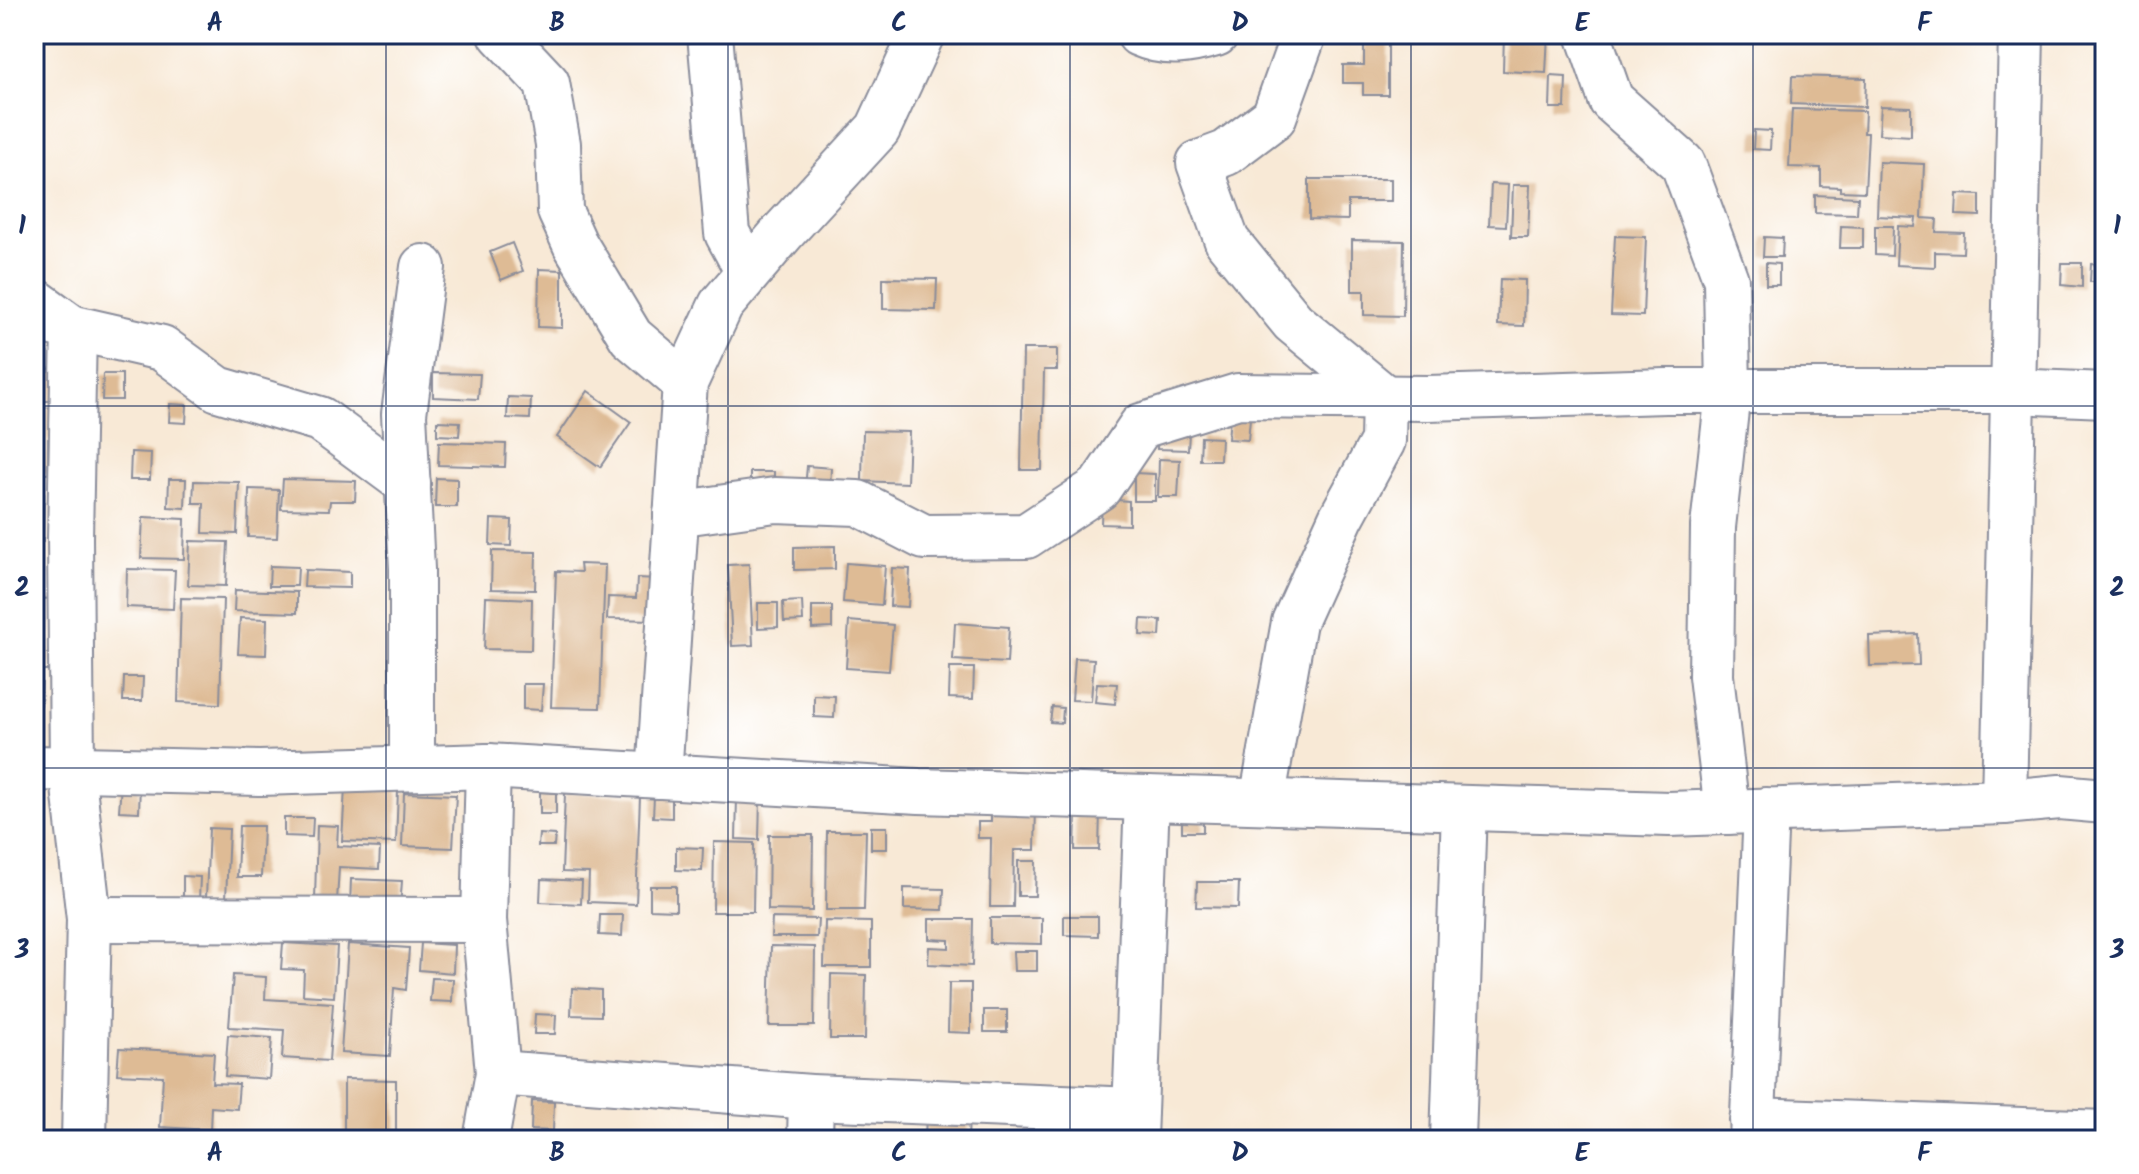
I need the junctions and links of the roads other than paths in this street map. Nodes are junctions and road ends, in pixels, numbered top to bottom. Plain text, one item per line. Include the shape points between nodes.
1 (501, 34) edge
2 (710, 34) edge
3 (922, 34) edge
4 (1139, 34) edge
5 (1216, 34) edge
6 (1304, 34) edge
7 (1588, 34) edge
8 (2021, 34) edge
9 (423, 267) dead end
10 (748, 272) junction
11 (34, 300) edge
12 (54, 324) edge
13 (685, 383) junction
14 (2013, 391) junction
15 (1728, 392) junction
16 (2105, 395) edge
17 (1384, 397) junction
18 (408, 484) junction
19 (676, 514) junction
20 (488, 766) junction
21 (412, 768) junction
22 (53, 769) edge
23 (659, 776) junction
24 (1147, 798) junction
25 (1262, 801) junction
26 (2105, 801) edge
27 (2004, 802) junction
28 (1464, 808) junction
29 (1746, 811) junction
30 (89, 919) junction
31 (484, 920) junction
32 (498, 1073) junction
33 (811, 1097) junction
34 (1134, 1125) edge
35 (1752, 1130) edge
36 (2105, 1133) edge
37 (2030, 1135) edge
38 (84, 1140) edge
39 (486, 1140) edge
40 (810, 1140) edge
41 (1453, 1140) edge

1 - 13 street via 547,83 558,144 560,211 575,244 631,337
2 - 10 street via 727,233
3 - 10 street via 878,129
4 - 5 street via 1189,42
6 - 17 street via 1274,117 1226,153 1199,163 1227,241 1293,322
7 - 15 street via 1611,100 1683,164 1726,280
8 - 14 street
9 - 18 street via 404,414
10 - 13 street via 721,305
11 - 12 street
12 - 18 street via 162,348 218,389 320,419
12 - 22 street via 70,538
13 - 19 street
14 - 15 street
14 - 16 street
14 - 27 street
15 - 17 street
15 - 29 street via 1713,527 1711,676
17 - 19 street via 1238,396 1141,426 1099,488 1026,536 924,537 858,503 775,500
17 - 25 street via 1383,441 1294,622
18 - 21 street
19 - 23 street
20 - 21 street
20 - 23 street
20 - 31 street
21 - 22 street via 260,773
22 - 30 street
23 - 24 street
24 - 25 street
24 - 34 street
25 - 28 street
26 - 27 street via 2060,797
27 - 29 street
28 - 29 street
28 - 41 street
29 - 35 street
30 - 31 street
30 - 38 street
31 - 32 street
32 - 33 street
32 - 39 street
33 - 34 street
33 - 40 street
35 - 37 street
36 - 37 street

